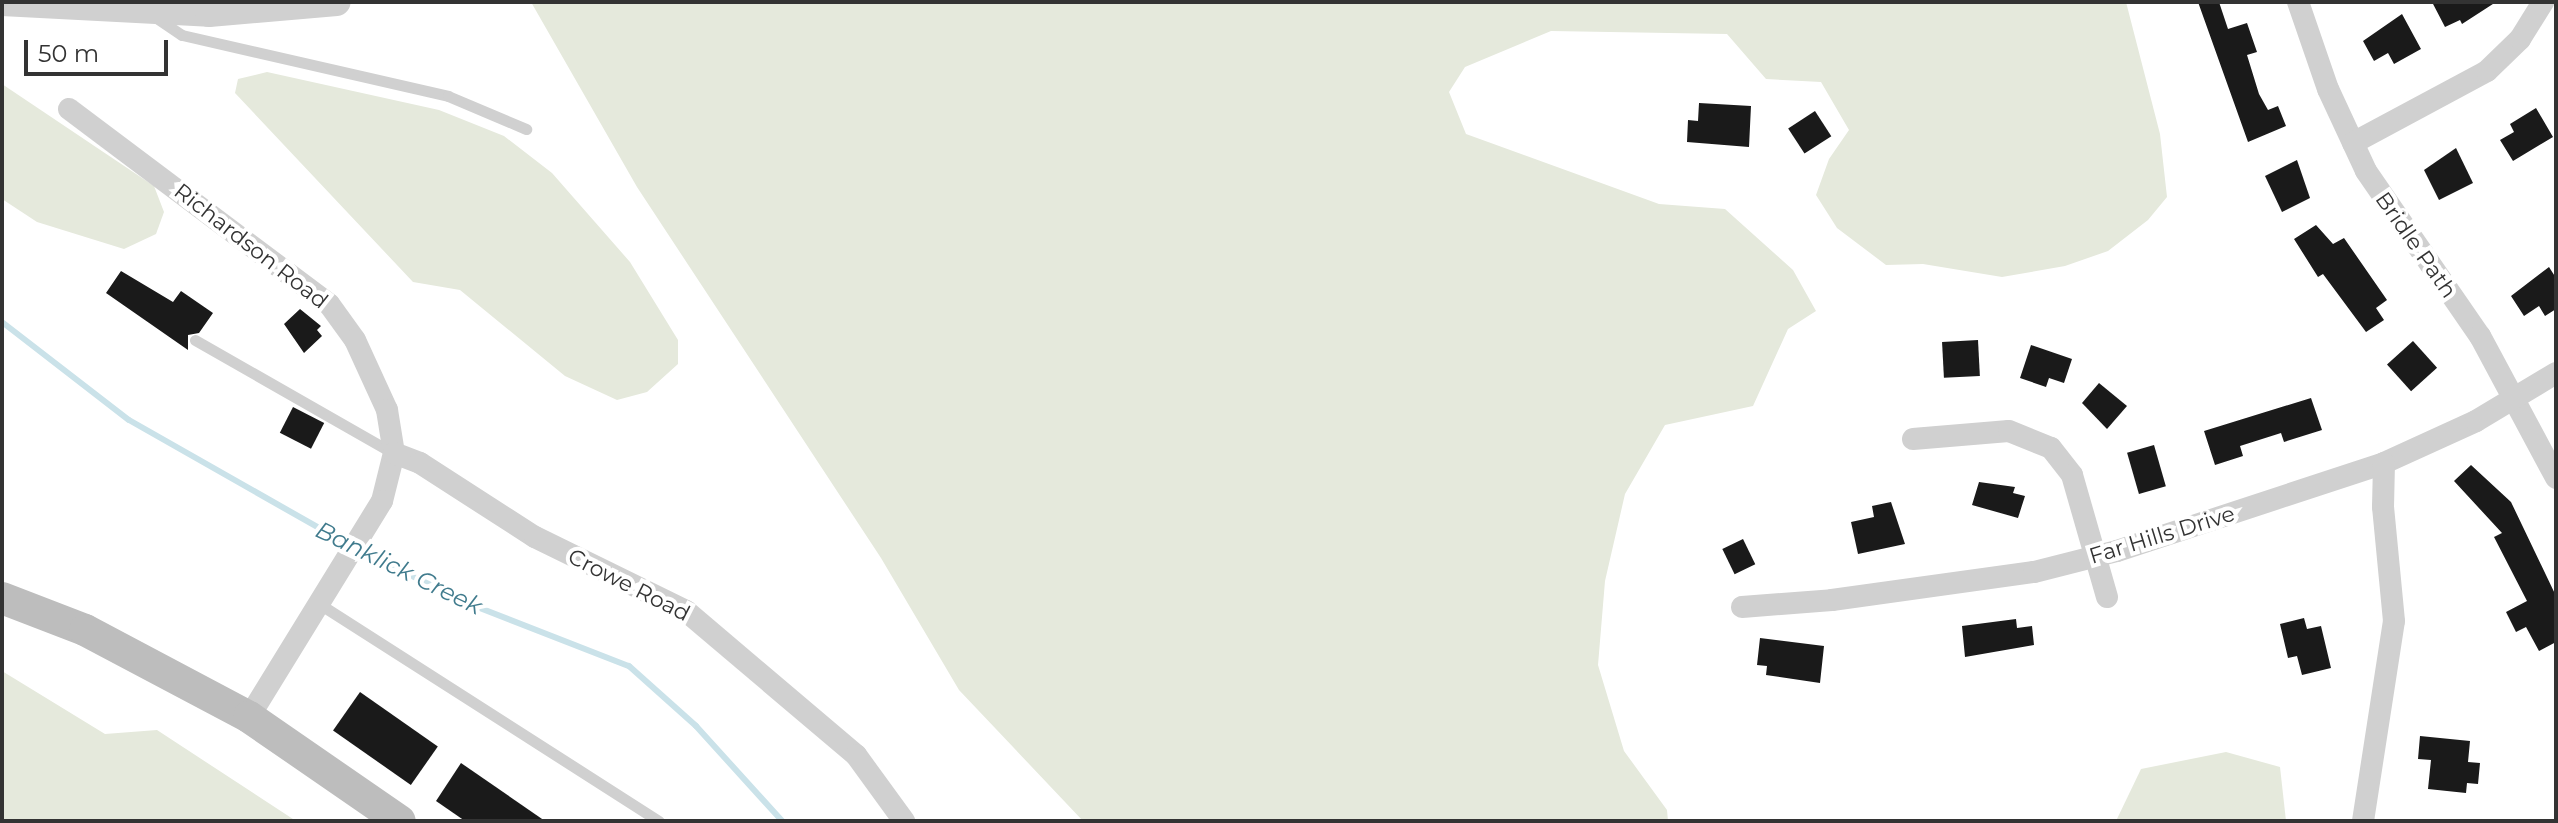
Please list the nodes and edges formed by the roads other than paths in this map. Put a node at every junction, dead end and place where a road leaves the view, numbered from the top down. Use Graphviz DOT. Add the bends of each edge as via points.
graph roads {
  1 [pos="2,2"];
  2 [pos="337,2"];
  3 [pos="2298,2"];
  4 [pos="2543,2"];
  5 [pos="148,11"];
  6 [pos="69,109"];
  7 [pos="526,129"];
  8 [pos="2353,143"];
  9 [pos="195,340"];
  10 [pos="2556,373"];
  11 [pos="2515,400"];
  12 [pos="1913,439"];
  13 [pos="394,453"];
  14 [pos="2384,463"];
  15 [pos="2556,478"];
  16 [pos="2098,555"];
  17 [pos="2107,597"];
  18 [pos="2,598"];
  19 [pos="321,605"];
  20 [pos="1742,607"];
  21 [pos="249,717"];
  22 [pos="400,821"];
  23 [pos="659,821"];
  24 [pos="904,821"];
  25 [pos="2363,821"];
  1 -- 5 [label="street"];
  2 -- 5 [label="street" via="266,11"];
  3 -- 8 [label="street, Bridle Path"];
  4 -- 8 [label="street" via="2520,39 2487,71"];
  5 -- 7 [label="lane" via="182,35 448,96"];
  6 -- 13 [label="street, Richardson Road" via="329,304 370,368 387,410"];
  8 -- 11 [label="street, Bridle Path" via="2394,217 2480,336"];
  9 -- 13 [label="lane"];
  10 -- 11 [label="street, Far Hills Drive"];
  11 -- 14 [label="street, Far Hills Drive"];
  11 -- 15 [label="street, Bridle Path"];
  12 -- 16 [label="street" via="1989,430 2041,441 2072,475"];
  13 -- 19 [label="street, Richardson Road" via="382,501"];
  13 -- 24 [label="street, Crowe Road" via="420,463 535,537 686,611 856,755"];
  14 -- 16 [label="street, Far Hills Drive"];
  14 -- 25 [label="street" via="2394,621"];
  16 -- 17 [label="street"];
  16 -- 20 [label="street, Far Hills Drive" via="2034,572"];
  18 -- 21 [label="main road" via="85,630"];
  19 -- 21 [label="street, Richardson Road"];
  19 -- 23 [label="lane"];
  21 -- 22 [label="main road"];
}
